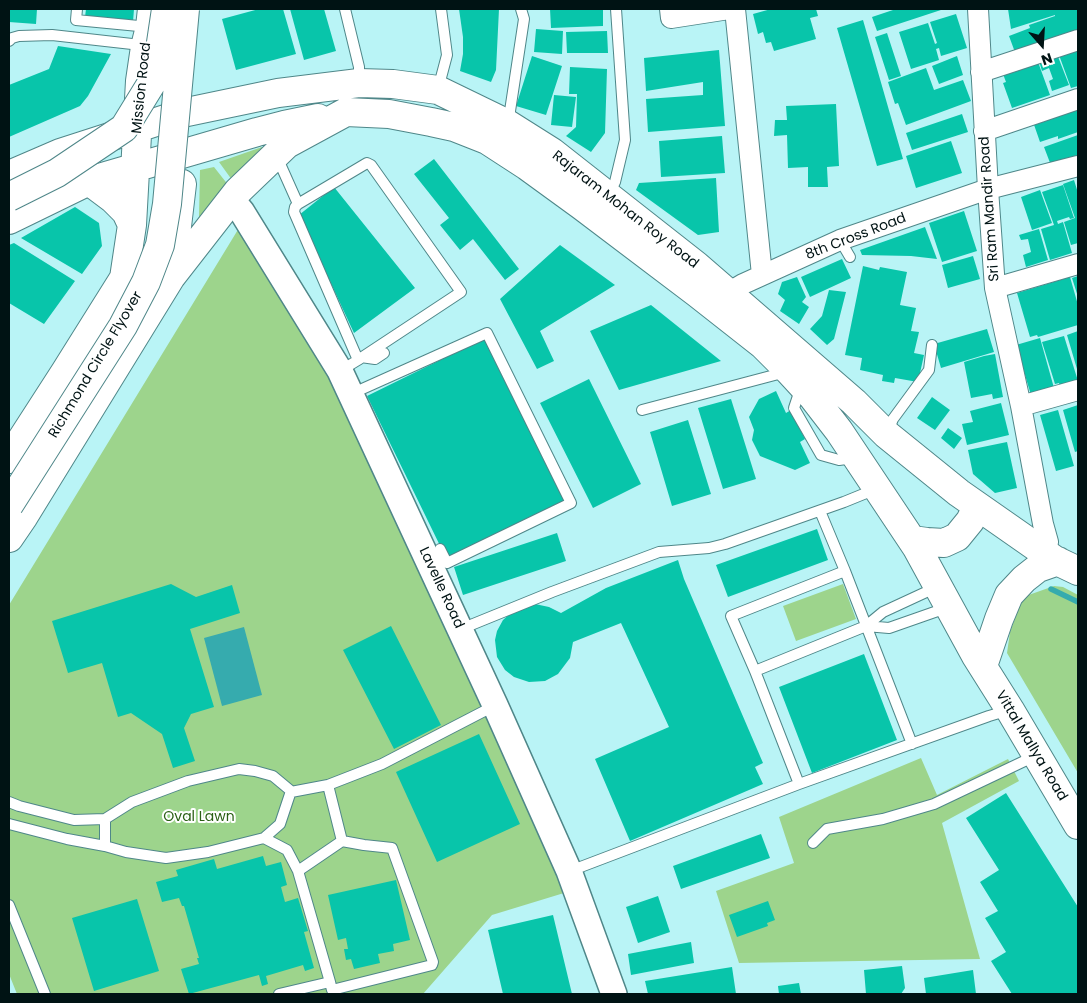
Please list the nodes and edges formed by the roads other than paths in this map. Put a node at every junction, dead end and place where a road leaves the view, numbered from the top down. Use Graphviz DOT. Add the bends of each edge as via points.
graph roads {
  1 [pos="78,9"];
  2 [pos="186,9"];
  3 [pos="196,9"];
  4 [pos="345,9"];
  5 [pos="441,9"];
  6 [pos="521,9"];
  7 [pos="616,9"];
  8 [pos="670,9"];
  9 [pos="729,9"];
  10 [pos="735,9"];
  11 [pos="978,9"];
  12 [pos="153,23"];
  13 [pos="1078,40"];
  14 [pos="9,41"];
  15 [pos="981,72"];
  16 [pos="359,83"];
  17 [pos="438,90"];
  18 [pos="1078,99"];
  19 [pos="188,112"];
  20 [pos="346,112"];
  21 [pos="506,123"];
  22 [pos="138,129"];
  23 [pos="984,131"];
  24 [pos="185,153"];
  25 [pos="276,155"];
  26 [pos="1078,166"];
  27 [pos="135,167"];
  28 [pos="9,175"];
  29 [pos="89,181"];
  30 [pos="988,189"];
  31 [pos="608,196"];
  32 [pos="9,197"];
  33 [pos="232,200"];
  34 [pos="298,204"];
  35 [pos="9,220"];
  36 [pos="132,225"];
  37 [pos="840,240"];
  38 [pos="850,257"];
  39 [pos="1078,264"];
  40 [pos="762,275"];
  41 [pos="171,277"];
  42 [pos="995,288"];
  43 [pos="728,293"];
  44 [pos="932,345"];
  45 [pos="384,353"];
  46 [pos="353,363"];
  47 [pos="795,378"];
  48 [pos="1078,390"];
  49 [pos="351,394"];
  50 [pos="1021,406"];
  51 [pos="642,410"];
  52 [pos="886,434"];
  53 [pos="9,460"];
  54 [pos="877,488"];
  55 [pos="974,504"];
  56 [pos="9,505"];
  57 [pos="820,511"];
  58 [pos="9,538"];
  59 [pos="912,540"];
  60 [pos="438,557"];
  61 [pos="1059,561"];
  62 [pos="845,571"];
  63 [pos="944,597"];
  64 [pos="866,626"];
  65 [pos="460,630"];
  66 [pos="980,661"];
  67 [pos="755,671"];
  68 [pos="495,705"];
  69 [pos="1010,710"];
  70 [pos="912,744"];
  71 [pos="1036,755"];
  72 [pos="800,784"];
  73 [pos="328,785"];
  74 [pos="291,792"];
  75 [pos="9,802"];
  76 [pos="105,819"];
  77 [pos="9,824"];
  78 [pos="1078,825"];
  79 [pos="264,838"];
  80 [pos="342,841"];
  81 [pos="813,844"];
  82 [pos="105,846"];
  83 [pos="298,872"];
  84 [pos="569,872"];
  85 [pos="9,906"];
  86 [pos="330,982"];
  87 [pos="46,994"];
  88 [pos="279,994"];
  89 [pos="614,994"];
  1 -- 12 [label="lane" via="76,20"];
  2 -- 56 [label="main road, Richmond Circle Flyover, bridge" via="160,245 146,282 123,326"];
  3 -- 19 [label="main road"];
  4 -- 16 [label="lane" via="360,67"];
  5 -- 17 [label="lane" via="447,55"];
  6 -- 21 [label="lane" via="524,19"];
  7 -- 31 [label="lane" via="625,140 615,182"];
  8 -- 9 [label="street" via="671,18"];
  10 -- 40 [label="street"];
  11 -- 15 [label="street, Sri Ram Mandir Road"];
  12 -- 14 [label="lane" via="132,44 52,36 19,36"];
  12 -- 22 [label="main road, Mission Road" via="140,80"];
  12 -- 32 [label="main road, bridge" via="156,76 124,128 57,173"];
  13 -- 15 [label="street"];
  15 -- 23 [label="street, Sri Ram Mandir Road"];
  16 -- 17 [label="main road, Rajaram Mohan Roy Road"];
  16 -- 19 [label="main road, Rajaram Mohan Roy Road" via="278,93"];
  17 -- 21 [label="main road, Rajaram Mohan Roy Road"];
  18 -- 23 [label="street"];
  19 -- 22 [label="main road, Rajaram Mohan Roy Road"];
  19 -- 24 [label="main road"];
  20 -- 24 [label="main road, Rajaram Mohan Roy Road" via="284,125"];
  20 -- 25 [label="main road" via="287,144"];
  20 -- 47 [label="main road, Rajaram Mohan Roy Road" via="389,114 454,126 487,140 566,194 698,293 763,345"];
  21 -- 31 [label="main road, Rajaram Mohan Roy Road" via="552,152"];
  22 -- 27 [label="main road, Mission Road"];
  22 -- 28 [label="main road, Rajaram Mohan Roy Road" via="60,153"];
  23 -- 30 [label="street, Sri Ram Mandir Road"];
  24 -- 27 [label="main road, Rajaram Mohan Roy Road"];
  24 -- 41 [label="main road"];
  25 -- 33 [label="main road"];
  25 -- 34 [label="lane"];
  26 -- 30 [label="street, 8th Cross Road"];
  27 -- 29 [label="main road, Rajaram Mohan Roy Road"];
  27 -- 36 [label="main road, Mission Road"];
  29 -- 35 [label="main road, Rajaram Mohan Roy Road"];
  29 -- 36 [label="main road" via="126,212"];
  30 -- 37 [label="street, 8th Cross Road"];
  30 -- 42 [label="street, Sri Ram Mandir Road"];
  31 -- 43 [label="main road, Rajaram Mohan Roy Road"];
  33 -- 41 [label="main road"];
  33 -- 46 [label="street, Lavelle Road"];
  34 -- 46 [label="lane" via="295,216"];
  34 -- 46 [label="lane" via="365,163 370,164 461,292"];
  36 -- 53 [label="main road, Mission Road" via="124,278"];
  37 -- 38 [label="lane"];
  37 -- 40 [label="street, 8th Cross Road"];
  39 -- 42 [label="street"];
  40 -- 43 [label="street, 8th Cross Road"];
  41 -- 58 [label="main road"];
  42 -- 50 [label="street, Sri Ram Mandir Road"];
  43 -- 52 [label="main road, Rajaram Mohan Roy Road" via="854,402"];
  44 -- 52 [label="lane" via="928,370"];
  45 -- 46 [label="lane" via="375,359"];
  46 -- 49 [label="street, Lavelle Road"];
  47 -- 51 [label="lane"];
  47 -- 54 [label="main road, Rajaram Mohan Roy Road" via="839,431"];
  48 -- 50 [label="street"];
  49 -- 60 [label="street, Lavelle Road"];
  49 -- 60 [label="lane" via="487,333 571,503 447,563"];
  50 -- 61 [label="street, Sri Ram Mandir Road" via="1043,524 1048,542"];
  52 -- 55 [label="main road, Rajaram Mohan Roy Road"];
  54 -- 57 [label="lane"];
  54 -- 59 [label="main road, Rajaram Mohan Roy Road"];
  55 -- 59 [label="main road" via="975,511 958,537 944,542"];
  55 -- 61 [label="main road, Rajaram Mohan Roy Road"];
  57 -- 62 [label="lane"];
  57 -- 65 [label="lane" via="725,544 660,552"];
  59 -- 63 [label="main road, Rajaram Mohan Roy Road"];
  60 -- 65 [label="street, Lavelle Road"];
  61 -- 66 [label="main road" via="1038,568 1009,595"];
  62 -- 64 [label="lane"];
  62 -- 67 [label="lane" via="731,616"];
  63 -- 64 [label="lane" via="883,612"];
  63 -- 64 [label="lane" via="889,628"];
  63 -- 66 [label="main road, Rajaram Mohan Roy Road"];
  64 -- 67 [label="lane"];
  64 -- 70 [label="lane"];
  65 -- 68 [label="street, Lavelle Road"];
  66 -- 69 [label="main road, Vittal Mallya Road"];
  67 -- 72 [label="lane"];
  68 -- 73 [label="lane" via="382,764"];
  68 -- 84 [label="street, Lavelle Road"];
  69 -- 70 [label="lane"];
  69 -- 71 [label="main road, Vittal Mallya Road"];
  70 -- 72 [label="lane"];
  71 -- 78 [label="main road, Vittal Mallya Road"];
  71 -- 81 [label="lane" via="934,804 827,829"];
  72 -- 84 [label="lane"];
  73 -- 74 [label="lane"];
  73 -- 80 [label="lane"];
  75 -- 76 [label="lane" via="74,820"];
  76 -- 79 [label="lane" via="132,802 188,781 239,770 255,771 273,776 291,791 280,824"];
  76 -- 82 [label="lane"];
  77 -- 82 [label="lane"];
  79 -- 82 [label="lane" via="208,852 166,858"];
  79 -- 83 [label="lane" via="287,850"];
  80 -- 83 [label="lane"];
  80 -- 86 [label="lane" via="392,848 433,962 432,965 332,990"];
  83 -- 86 [label="lane"];
  84 -- 89 [label="street, Lavelle Road"];
  85 -- 87 [label="lane"];
  86 -- 88 [label="lane"];
}
